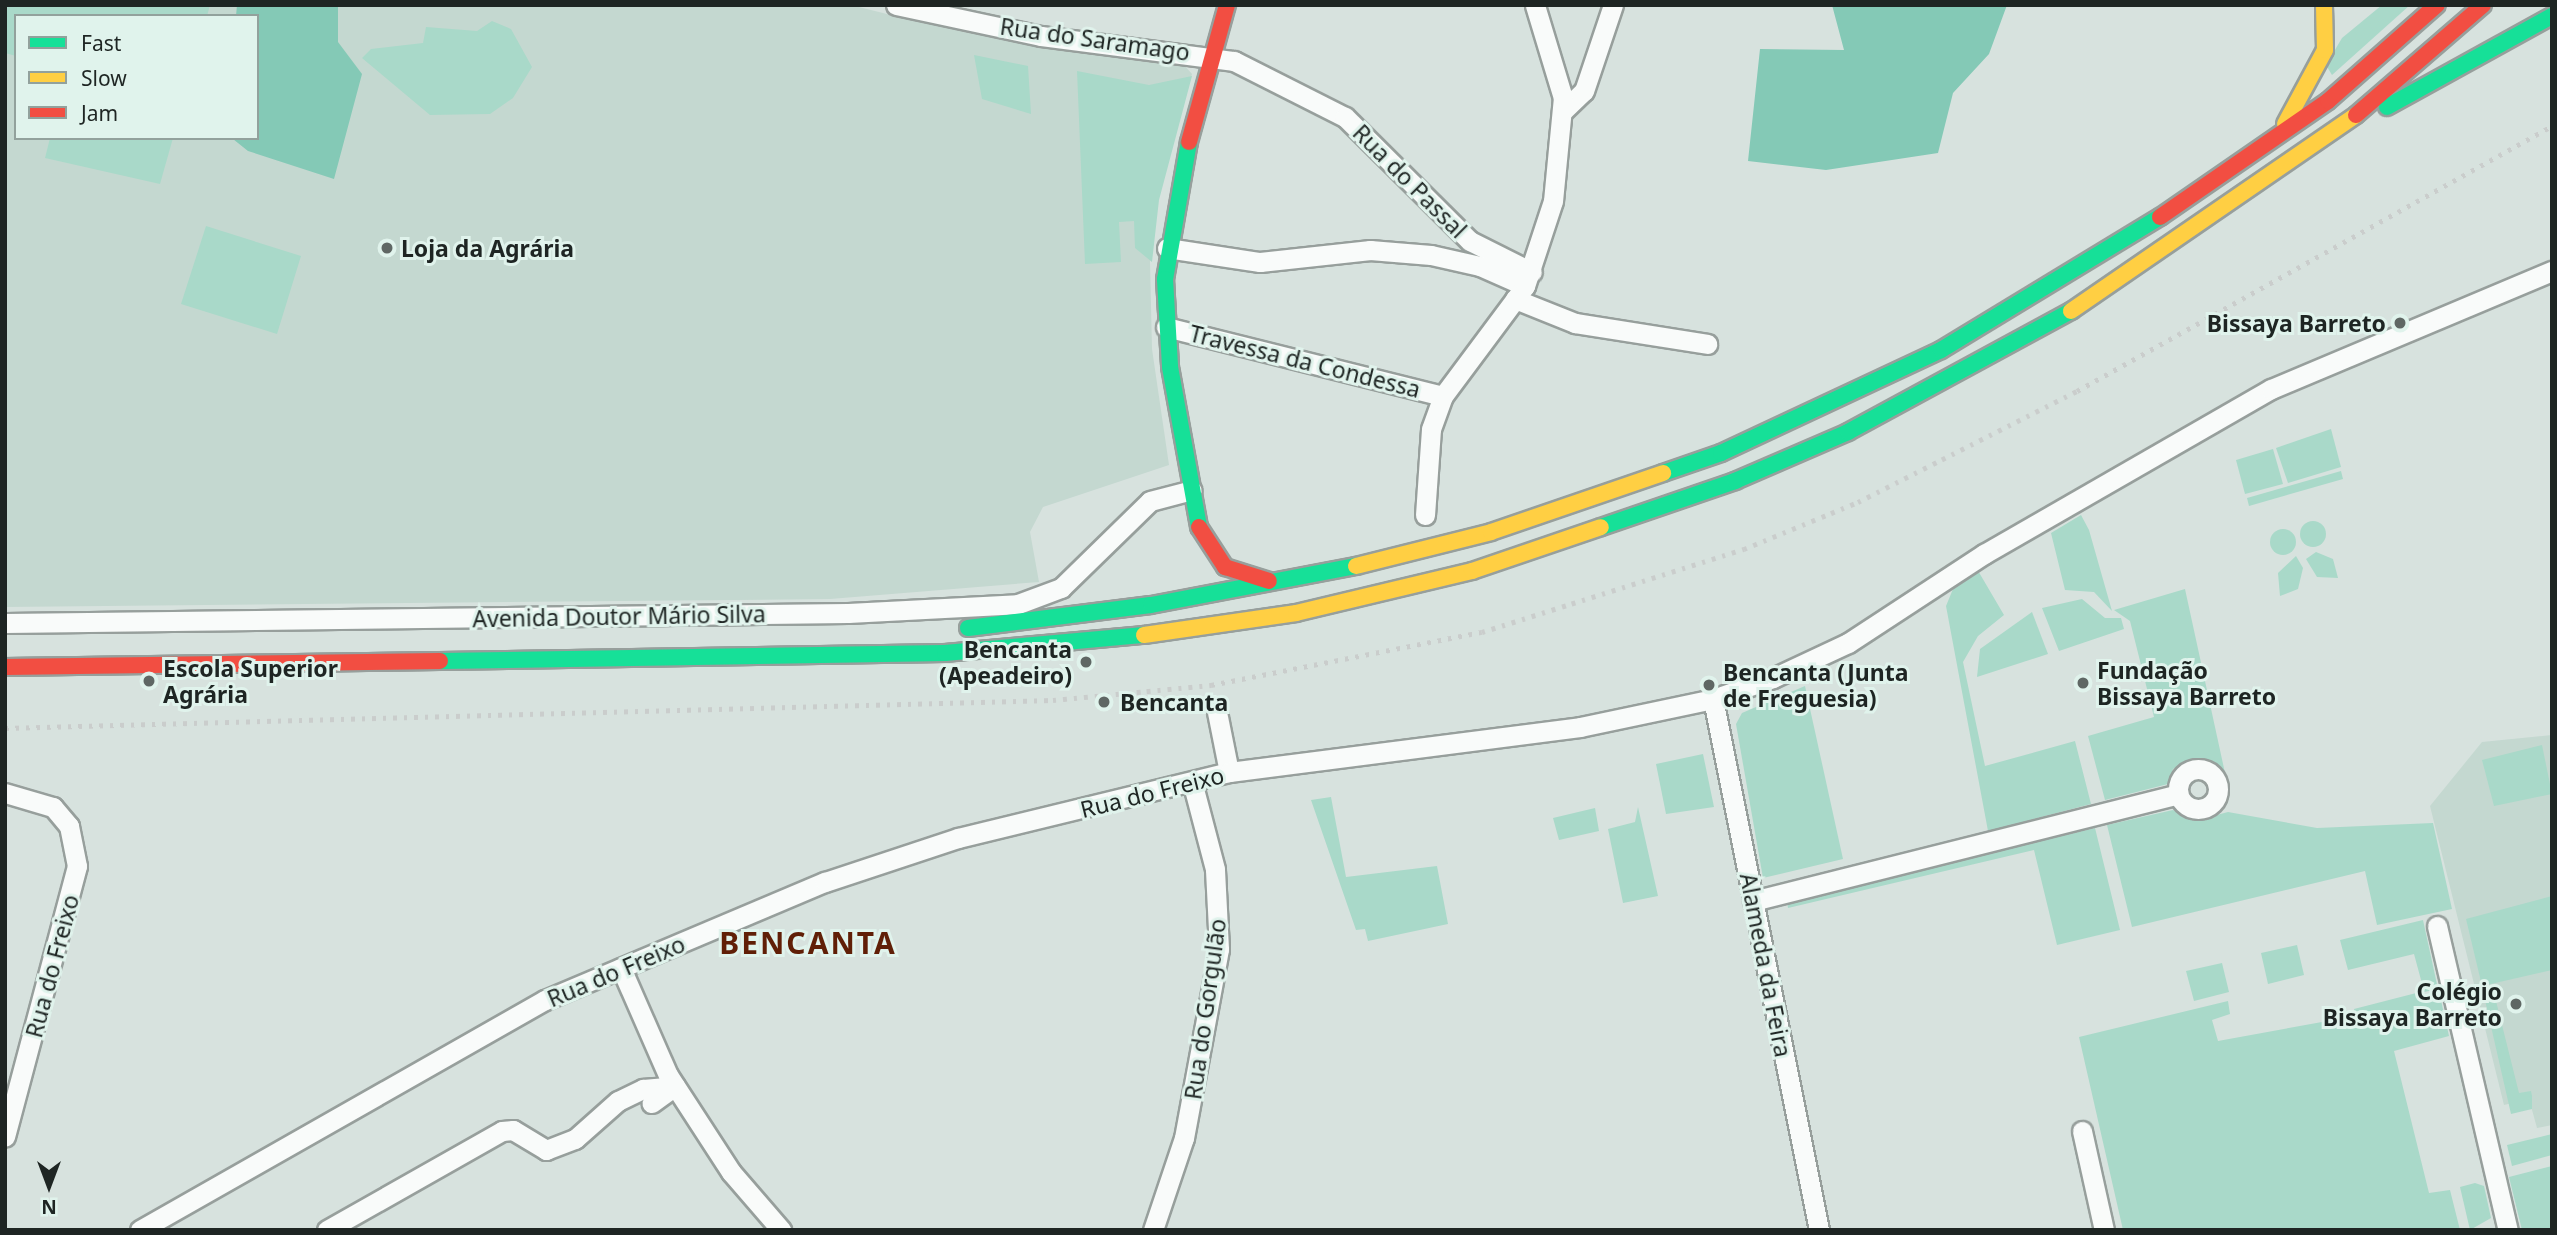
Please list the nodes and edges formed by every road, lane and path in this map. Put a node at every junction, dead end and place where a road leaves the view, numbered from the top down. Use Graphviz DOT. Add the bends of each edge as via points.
graph roads {
  1 [pos="896,5"];
  2 [pos="1227,5"];
  3 [pos="1535,5"];
  4 [pos="1613,5"];
  5 [pos="2323,5"];
  6 [pos="2437,5"];
  7 [pos="2483,5"];
  8 [pos="2552,16"];
  9 [pos="1213,55"];
  10 [pos="1562,112"];
  11 [pos="2346,125"];
  12 [pos="2269,144"];
  13 [pos="1167,248"];
  14 [pos="2552,271"];
  15 [pos="1524,286"];
  16 [pos="1166,327"];
  17 [pos="1707,344"];
  18 [pos="1443,396"];
  19 [pos="1192,490"];
  20 [pos="1425,515"];
  21 [pos="1199,527"];
  22 [pos="1280,583"];
  23 [pos="1152,605"];
  24 [pos="5,623"];
  25 [pos="944,631"];
  26 [pos="848,632"];
  27 [pos="654,635"];
  28 [pos="5,667"];
  29 [pos="1713,699"];
  30 [pos="1217,712"];
  31 [pos="1228,772"];
  32 [pos="1194,785"];
  33 [pos="5,793"];
  34 [pos="2178,794"];
  35 [pos="1753,901"];
  36 [pos="2437,926"];
  37 [pos="621,968"];
  38 [pos="675,1086"];
  39 [pos="652,1103"];
  40 [pos="2082,1131"];
  41 [pos="5,1138"];
  42 [pos="2506,1229"];
  43 [pos="140,1230"];
  44 [pos="327,1230"];
  45 [pos="781,1230"];
  46 [pos="1153,1230"];
  47 [pos="1819,1230"];
  48 [pos="2104,1230"];
  1 -- 9 [label="street, Rua do Saramago" via="1041,36"];
  2 -- 9 [label="main road"];
  3 -- 10 [label="street" via="1548,34"];
  4 -- 10 [label="street" via="1584,91"];
  5 -- 12 [label="main road" via="2325,50 2302,103"];
  6 -- 12 [label="main road"];
  7 -- 11 [label="main road"];
  8 -- 11 [label="main road" via="2418,93"];
  9 -- 13 [label="main road"];
  9 -- 15 [label="street, Rua do Passal" via="1345,117 1470,241"];
  10 -- 15 [label="street" via="1553,201"];
  11 -- 28 [label="main road" via="2210,222 2045,328 1848,432 1605,529 1384,594 1145,636 945,653"];
  12 -- 22 [label="main road" via="2026,303 1836,404 1709,457 1491,533"];
  13 -- 15 [label="street" via="1260,262 1370,250 1431,255 1480,266"];
  13 -- 16 [label="main road"];
  14 -- 29 [label="street, Rua do Freixo" via="2271,389 1984,554 1848,643"];
  15 -- 17 [label="street" via="1575,323"];
  15 -- 18 [label="street"];
  16 -- 18 [label="street, Travessa da Condessa"];
  16 -- 19 [label="main road"];
  18 -- 20 [label="street" via="1431,429"];
  19 -- 21 [label="main road"];
  19 -- 24 [label="street, Avenida Doutor Mário Silva" via="1150,501 1061,588 1018,604 848,613"];
  21 -- 22 [label="main road" via="1225,568"];
  21 -- 23 [label="main road" via="1198,572"];
  22 -- 23 [label="main road"];
  23 -- 25 [label="main road"];
  26 -- 27 [label="main road"];
  29 -- 31 [label="street, Rua do Freixo" via="1580,727"];
  29 -- 35 [label="street, Alameda da Feira"];
  30 -- 31 [label="street"];
  31 -- 32 [label="street, Rua do Freixo"];
  32 -- 37 [label="street, Rua do Freixo" via="958,838 825,882"];
  32 -- 46 [label="street, Rua do Gorgulão" via="1215,869 1220,937 1184,1138"];
  33 -- 41 [label="street, Rua do Freixo" via="53,807 69,826 77,866"];
  34 -- 35 [label="street"];
  35 -- 47 [label="street, Alameda da Feira"];
  36 -- 42 [label="street"];
  37 -- 38 [label="street"];
  37 -- 43 [label="street, Rua do Freixo" via="533,1007"];
  38 -- 39 [label="street"];
  38 -- 44 [label="street" via="643,1089 618,1101 575,1139 546,1150 513,1130 502,1131"];
  38 -- 45 [label="street" via="732,1172"];
  40 -- 48 [label="street"];
}
